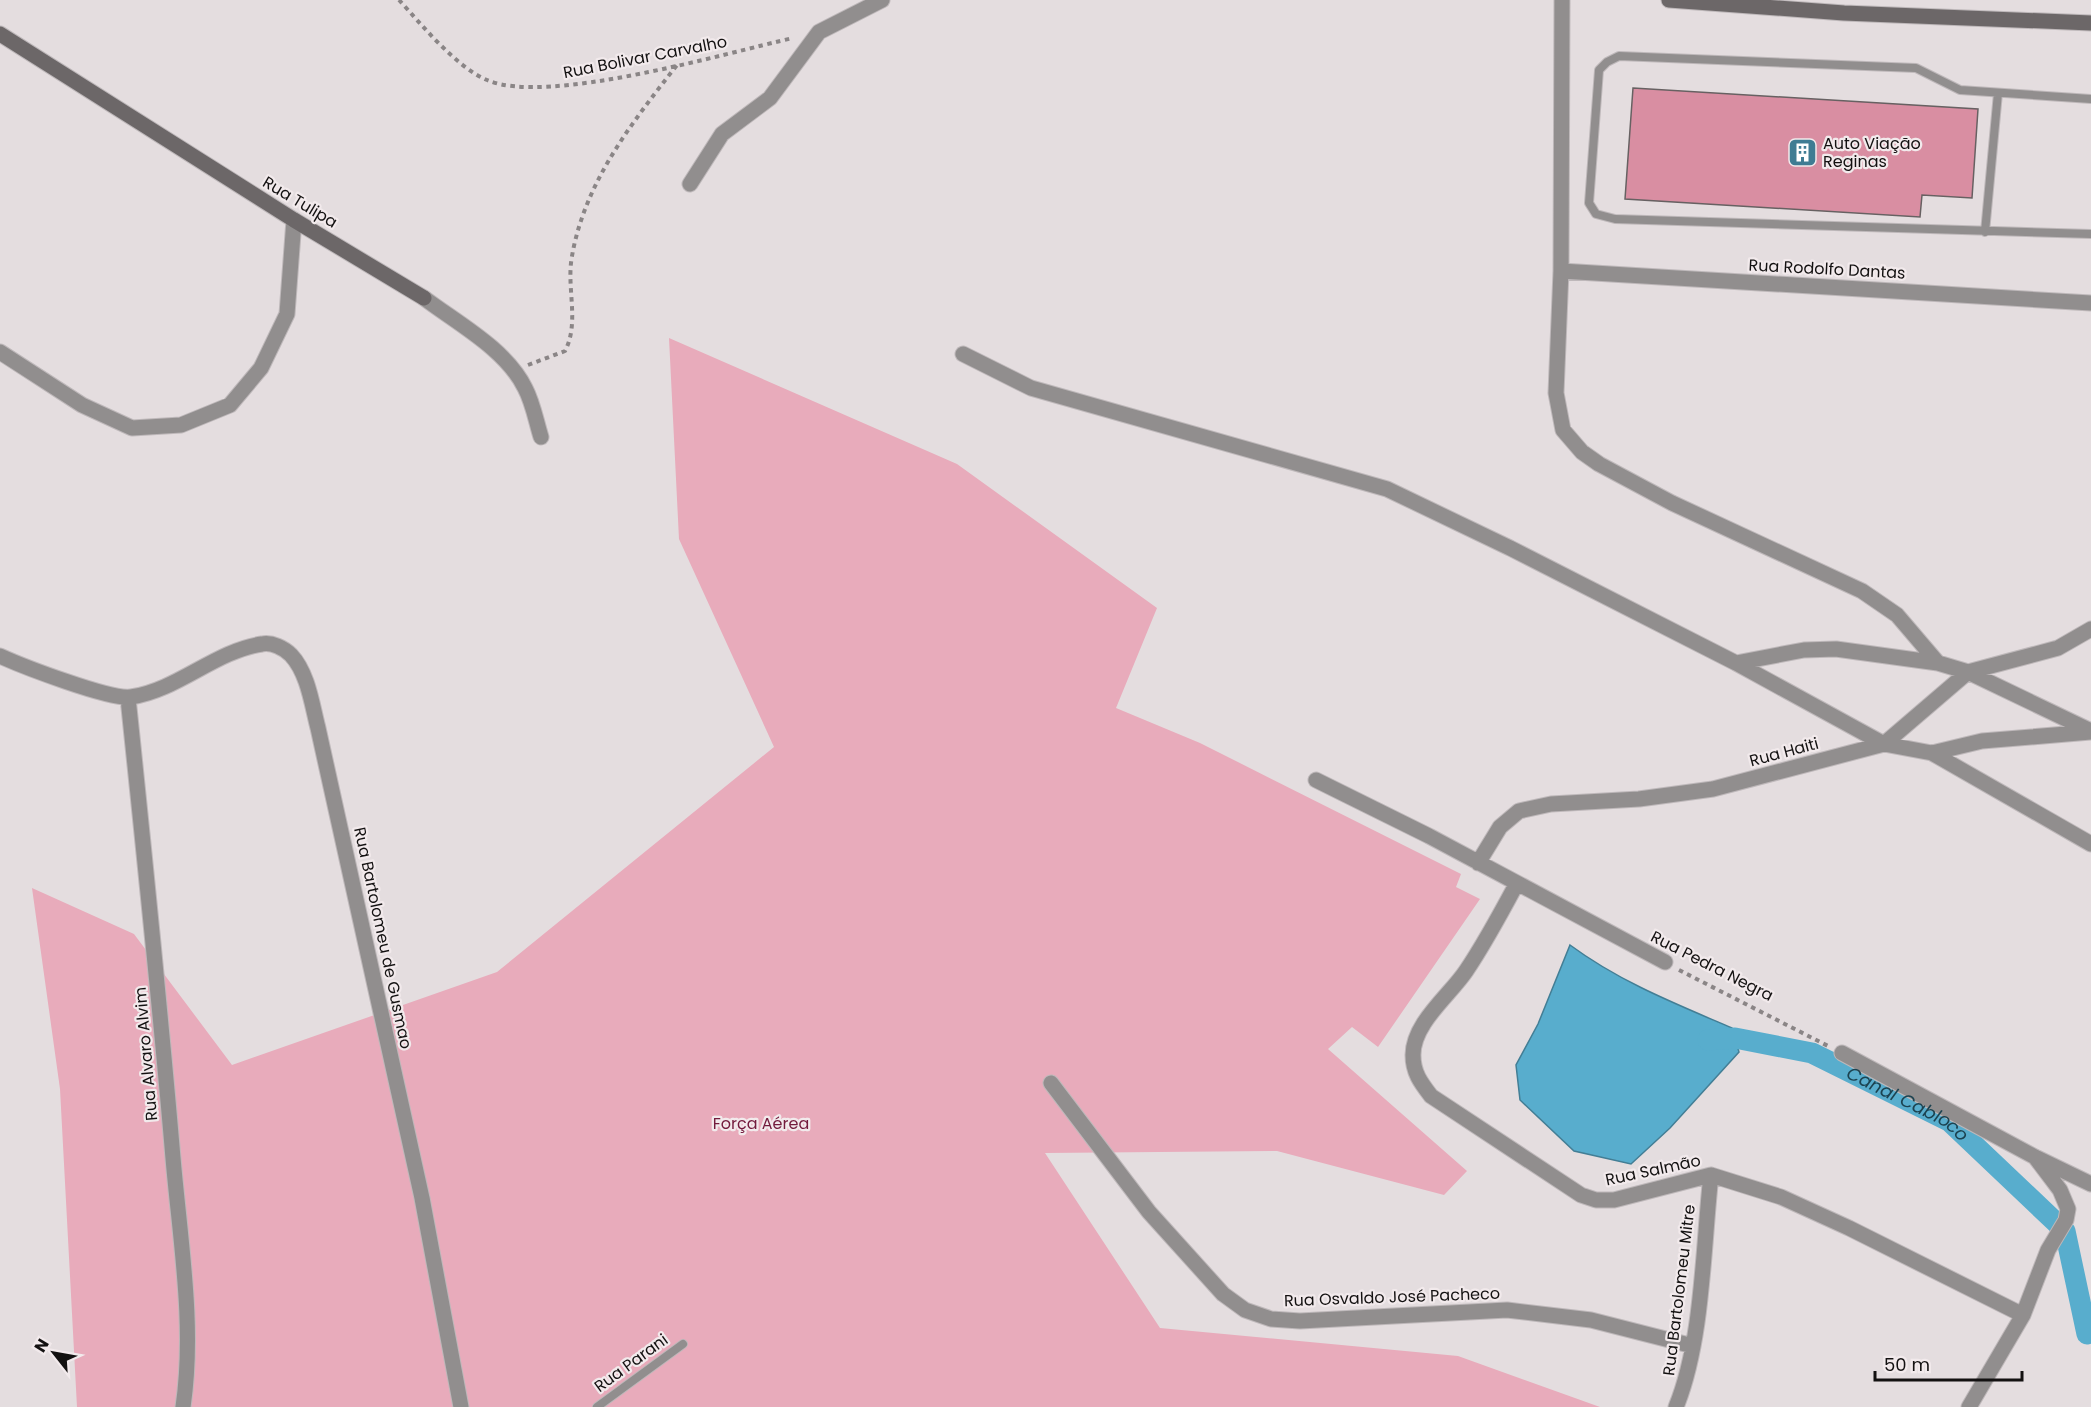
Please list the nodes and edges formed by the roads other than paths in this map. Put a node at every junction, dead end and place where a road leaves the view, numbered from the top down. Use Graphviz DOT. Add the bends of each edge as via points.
graph roads {
  1 [pos="882,0"];
  2 [pos="1562,0"];
  3 [pos="1669,0"];
  4 [pos="1843,6"];
  5 [pos="2091,23"];
  6 [pos="0,34"];
  7 [pos="1998,93"];
  8 [pos="2091,99"];
  9 [pos="690,184"];
  10 [pos="294,220"];
  11 [pos="1985,232"];
  12 [pos="2091,234"];
  13 [pos="1561,270"];
  14 [pos="424,298"];
  15 [pos="2091,303"];
  16 [pos="0,352"];
  17 [pos="963,354"];
  18 [pos="541,437"];
  19 [pos="2091,629"];
  20 [pos="0,656"];
  21 [pos="1736,663"];
  22 [pos="1938,663"];
  23 [pos="1968,672"];
  24 [pos="128,698"];
  25 [pos="2091,731"];
  26 [pos="1884,744"];
  27 [pos="1932,753"];
  28 [pos="1316,780"];
  29 [pos="2091,844"];
  30 [pos="1478,863"];
  31 [pos="1517,883"];
  32 [pos="1665,962"];
  33 [pos="1842,1053"];
  34 [pos="1051,1083"];
  35 [pos="2035,1157"];
  36 [pos="1711,1175"];
  37 [pos="2091,1184"];
  38 [pos="2023,1315"];
  39 [pos="682,1344"];
  40 [pos="1693,1346"];
  41 [pos="183,1407"];
  42 [pos="461,1407"];
  43 [pos="597,1407"];
  44 [pos="1676,1407"];
  45 [pos="1970,1407"];
  1 -- 9 [label="street" via="819,32 770,98 722,134"];
  2 -- 13 [label="street"];
  3 -- 4 [label="main road"];
  4 -- 5 [label="main road"];
  6 -- 10 [label="main road, Rua Tulipa"];
  7 -- 8 [label="lane"];
  7 -- 11 [label="lane"];
  7 -- 11 [label="lane" via="1960,90 1916,68 1619,56 1599,70 1596,95 1589,203 1596,214 1616,219"];
  10 -- 14 [label="main road, Rua Tulipa"];
  10 -- 16 [label="street" via="287,314 261,368 230,405 181,425 132,428 82,405"];
  11 -- 12 [label="lane"];
  13 -- 15 [label="street, Rua Rodolfo Dantas"];
  13 -- 22 [label="street" via="1557,403 1563,430 1582,452 1672,503 1862,591 1897,615"];
  14 -- 18 [label="street, Rua Tulipa" via="514,370 526,388"];
  17 -- 21 [label="street" via="1031,388 1387,489"];
  19 -- 23 [label="street, Rua Haiti" via="2058,648"];
  20 -- 24 [label="street" via="57,678"];
  21 -- 22 [label="street" via="1804,650 1836,649"];
  21 -- 26 [label="street"];
  22 -- 23 [label="street"];
  23 -- 25 [label="street"];
  23 -- 26 [label="street, Rua Haiti"];
  24 -- 41 [label="street, Rua Alvaro Alvim" via="183,1265 189,1369"];
  24 -- 42 [label="street, Rua Bartolomeu de Gusmao" via="158,690 202,666 263,644 280,647 297,664 318,728 412,1153"];
  25 -- 27 [label="street" via="1982,741"];
  26 -- 27 [label="street"];
  26 -- 30 [label="street, Rua Haiti" via="1713,789 1639,799 1551,804 1519,811 1500,827"];
  27 -- 29 [label="street"];
  28 -- 30 [label="street, Rua Pedra Negra"];
  30 -- 31 [label="street, Rua Pedra Negra"];
  31 -- 32 [label="street, Rua Pedra Negra"];
  31 -- 36 [label="street, Rua Salmão" via="1466,972 1421,1030 1413,1053 1418,1079 1446,1107 1589,1197 1614,1200"];
  33 -- 35 [label="street"];
  34 -- 40 [label="street, Rua Osvaldo José Pacheco" via="1149,1212 1223,1294 1245,1310 1271,1319 1300,1321 1507,1311 1547,1314 1591,1320"];
  35 -- 37 [label="street"];
  35 -- 38 [label="street" via="2060,1190 2068,1209"];
  36 -- 38 [label="street, Rua Salmão" via="1790,1202"];
  36 -- 40 [label="street, Rua Bartolomeu Mitre"];
  38 -- 45 [label="street"];
  39 -- 43 [label="lane, Rua Parani"];
  40 -- 44 [label="street, Rua Bartolomeu Mitre" via="1688,1379"];
}
